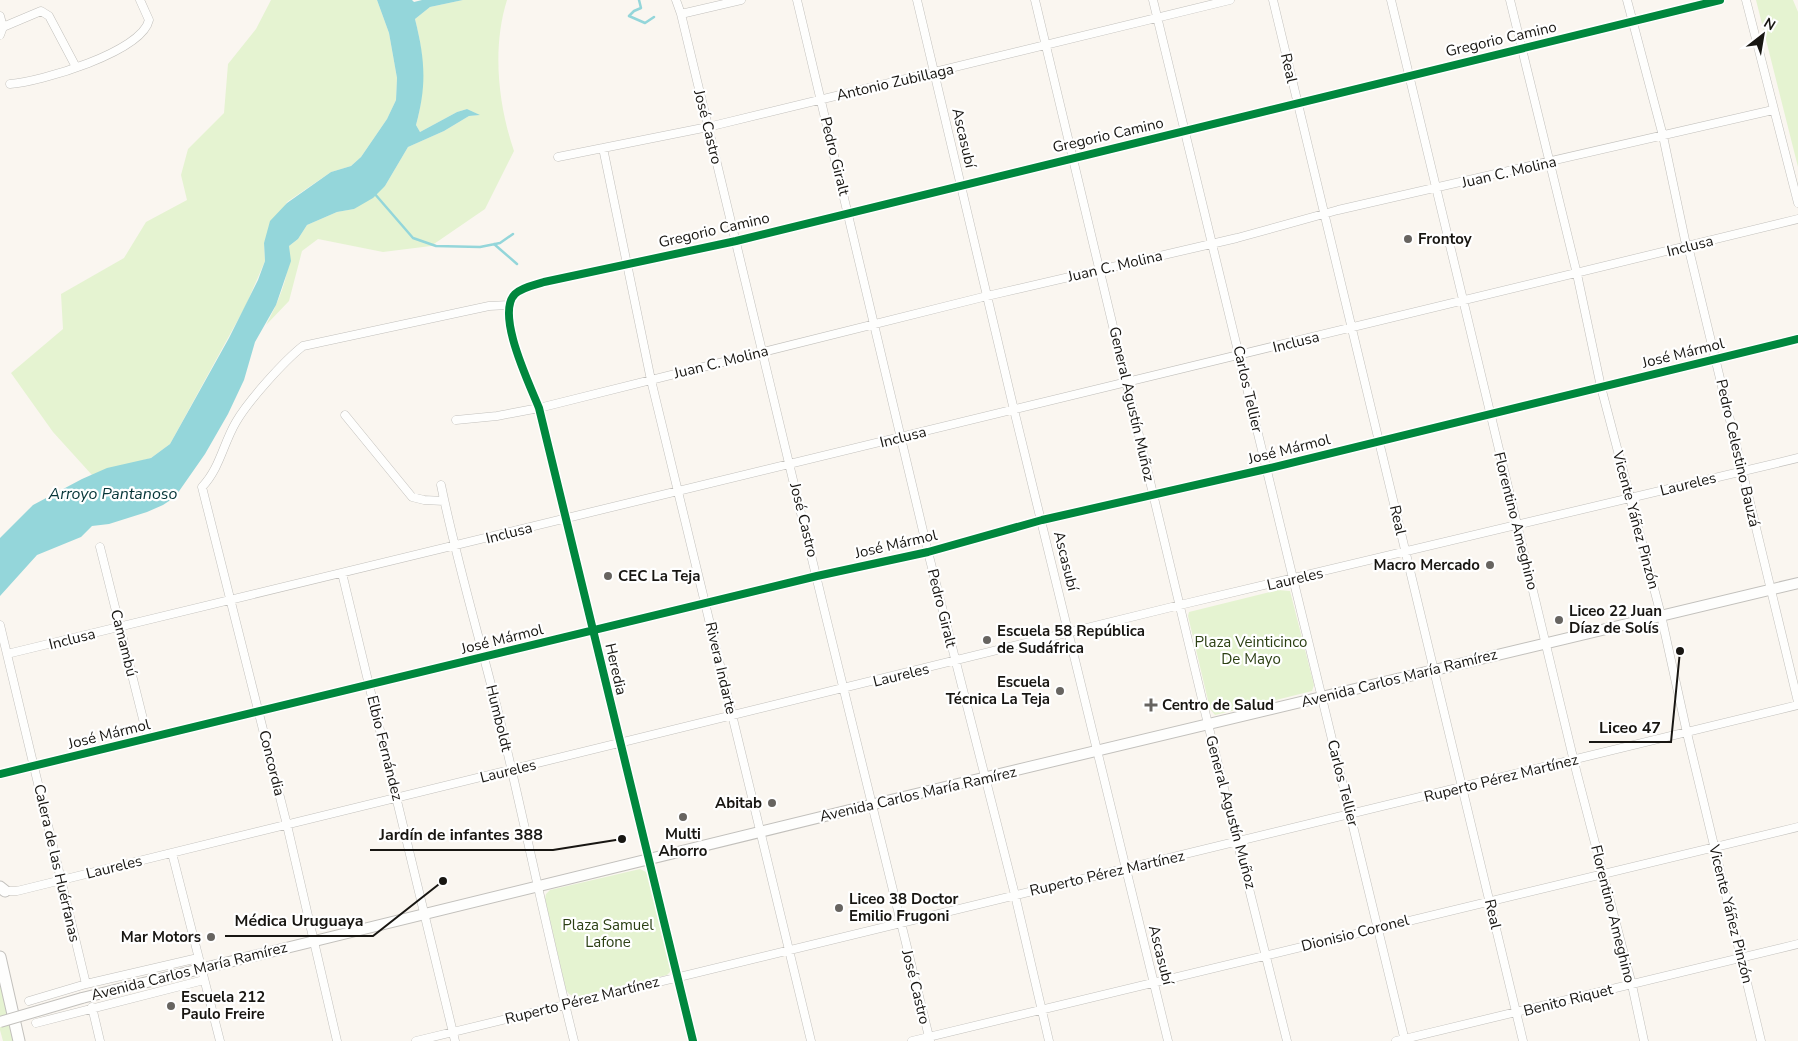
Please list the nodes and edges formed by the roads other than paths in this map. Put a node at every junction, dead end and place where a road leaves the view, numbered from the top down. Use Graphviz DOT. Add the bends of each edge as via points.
graph roads {
  1 [pos="140,0"];
  2 [pos="676,0"];
  3 [pos="741,0"];
  4 [pos="797,0"];
  5 [pos="917,0"];
  6 [pos="1035,0"];
  7 [pos="1153,0"];
  8 [pos="1230,0"];
  9 [pos="1272,0"];
  10 [pos="1391,0"];
  11 [pos="1510,0"];
  12 [pos="1627,0"];
  13 [pos="1720,0"];
  14 [pos="1746,0"];
  15 [pos="681,14"];
  16 [pos="0,16"];
  17 [pos="1158,18"];
  18 [pos="1632,23"];
  19 [pos="2,31"];
  20 [pos="1046,46"];
  21 [pos="1521,47"];
  22 [pos="76,67"];
  23 [pos="935,73"];
  24 [pos="1409,75"];
  25 [pos="10,84"];
  26 [pos="821,99"];
  27 [pos="1297,103"];
  28 [pos="1773,110"];
  29 [pos="708,127"];
  30 [pos="1185,131"];
  31 [pos="1663,136"];
  32 [pos="603,148"];
  33 [pos="1072,157"];
  34 [pos="558,158"];
  35 [pos="1549,163"];
  36 [pos="961,185"];
  37 [pos="1437,189"];
  38 [pos="1798,203"];
  39 [pos="848,212"];
  40 [pos="1324,215"];
  41 [pos="1798,219"];
  42 [pos="736,240"];
  43 [pos="1212,243"];
  44 [pos="1687,246"];
  45 [pos="627,264"];
  46 [pos="1100,270"];
  47 [pos="1577,274"];
  48 [pos="987,296"];
  49 [pos="1463,301"];
  50 [pos="509,306"];
  51 [pos="873,325"];
  52 [pos="1351,328"];
  53 [pos="1798,339"];
  54 [pos="762,352"];
  55 [pos="1240,356"];
  56 [pos="1716,359"];
  57 [pos="651,380"];
  58 [pos="1127,383"];
  59 [pos="1602,387"];
  60 [pos="539,408"];
  61 [pos="1014,410"];
  62 [pos="1490,413"];
  63 [pos="345,415"];
  64 [pos="456,420"];
  65 [pos="900,438"];
  66 [pos="1379,440"];
  67 [pos="1798,458"];
  68 [pos="790,464"];
  69 [pos="1266,469"];
  70 [pos="1744,471"];
  71 [pos="441,485"];
  72 [pos="677,492"];
  73 [pos="1153,494"];
  74 [pos="1630,499"];
  75 [pos="444,501"];
  76 [pos="566,519"];
  77 [pos="1042,520"];
  78 [pos="1518,524"];
  79 [pos="453,546"];
  80 [pos="100,547"];
  81 [pos="928,552"];
  82 [pos="1405,552"];
  83 [pos="342,573"];
  84 [pos="817,576"];
  85 [pos="1294,579"];
  86 [pos="1798,583"];
  87 [pos="1770,590"];
  88 [pos="232,600"];
  89 [pos="706,604"];
  90 [pos="1180,606"];
  91 [pos="1661,615"];
  92 [pos="0,626"];
  93 [pos="121,627"];
  94 [pos="593,631"];
  95 [pos="1070,634"];
  96 [pos="1546,642"];
  97 [pos="2,644"];
  98 [pos="7,654"];
  99 [pos="485,657"];
  100 [pos="956,661"];
  101 [pos="1433,669"];
  102 [pos="370,686"];
  103 [pos="844,689"];
  104 [pos="1322,696"];
  105 [pos="1798,704"];
  106 [pos="259,711"];
  107 [pos="732,716"];
  108 [pos="1208,724"];
  109 [pos="1687,733"];
  110 [pos="148,739"];
  111 [pos="620,743"];
  112 [pos="1097,752"];
  113 [pos="1574,760"];
  114 [pos="34,767"];
  115 [pos="512,771"];
  116 [pos="0,774"];
  117 [pos="986,778"];
  118 [pos="1462,788"];
  119 [pos="398,798"];
  120 [pos="870,805"];
  121 [pos="1352,815"];
  122 [pos="287,825"];
  123 [pos="1798,827"];
  124 [pos="760,833"];
  125 [pos="1239,842"];
  126 [pos="1714,848"];
  127 [pos="172,852"];
  128 [pos="650,860"];
  129 [pos="1125,869"];
  130 [pos="1603,873"];
  131 [pos="62,880"];
  132 [pos="538,886"];
  133 [pos="2,889"];
  134 [pos="1015,895"];
  135 [pos="1489,900"];
  136 [pos="425,913"];
  137 [pos="901,923"];
  138 [pos="1378,927"];
  139 [pos="312,941"];
  140 [pos="1798,944"];
  141 [pos="789,950"];
  142 [pos="1267,954"];
  143 [pos="0,957"];
  144 [pos="198,958"];
  145 [pos="1741,959"];
  146 [pos="201,969"];
  147 [pos="677,977"];
  148 [pos="204,980"];
  149 [pos="1154,982"];
  150 [pos="86,984"];
  151 [pos="1632,985"];
  152 [pos="565,1005"];
  153 [pos="92,1007"];
  154 [pos="1040,1009"];
  155 [pos="1516,1013"];
  156 [pos="0,1022"];
  157 [pos="452,1032"];
  158 [pos="929,1039"];
  159 [pos="1405,1040"];
  160 [pos="20,1041"];
  161 [pos="100,1041"];
  162 [pos="220,1041"];
  163 [pos="337,1041"];
  164 [pos="416,1041"];
  165 [pos="455,1041"];
  166 [pos="574,1041"];
  167 [pos="693,1041"];
  168 [pos="811,1041"];
  169 [pos="912,1041"];
  170 [pos="1048,1041"];
  171 [pos="1168,1041"];
  172 [pos="1287,1041"];
  173 [pos="1396,1041"];
  174 [pos="1523,1041"];
  175 [pos="1644,1041"];
  176 [pos="1761,1041"];
  1 -- 22 [label="street" via="149,20 146,31 113,52"];
  2 -- 15 [label="street, José Castro"];
  3 -- 15 [label="street"];
  4 -- 26 [label="street, Pedro Giralt"];
  5 -- 23 [label="street, Ascasubí"];
  6 -- 20 [label="street, General Agustín Muñoz"];
  7 -- 17 [label="street, Carlos Tellier"];
  8 -- 17 [label="street, Antonio Zubillaga"];
  9 -- 27 [label="street, Real"];
  10 -- 24 [label="street, Florentino Ameghino"];
  11 -- 21 [label="street, Vicente Yáñez Pinzón"];
  12 -- 18 [label="street, Pedro Celestino Bauzá"];
  13 -- 18 [label="street, Gregorio Camino"];
  14 -- 28 [label="street"];
  15 -- 29 [label="street, José Castro"];
  16 -- 19 [label="street"];
  17 -- 20 [label="street, Antonio Zubillaga"];
  17 -- 30 [label="street, Carlos Tellier"];
  18 -- 21 [label="street, Gregorio Camino"];
  18 -- 31 [label="street, Pedro Celestino Bauzá"];
  19 -- 22 [label="street" via="41,11 49,16"];
  20 -- 23 [label="street, Antonio Zubillaga"];
  20 -- 33 [label="street, General Agustín Muñoz"];
  21 -- 24 [label="street, Gregorio Camino"];
  21 -- 35 [label="street, Vicente Yáñez Pinzón"];
  22 -- 25 [label="street" via="53,76"];
  23 -- 26 [label="street, Antonio Zubillaga"];
  23 -- 36 [label="street, Ascasubí"];
  24 -- 27 [label="street, Gregorio Camino"];
  24 -- 37 [label="street, Florentino Ameghino"];
  26 -- 29 [label="street, Antonio Zubillaga"];
  26 -- 39 [label="street, Pedro Giralt"];
  27 -- 30 [label="street, Gregorio Camino"];
  27 -- 40 [label="street, Real"];
  28 -- 31 [label="street, Juan C. Molina"];
  28 -- 38 [label="street"];
  29 -- 32 [label="street, Antonio Zubillaga"];
  29 -- 42 [label="street, José Castro"];
  30 -- 33 [label="street, Gregorio Camino"];
  30 -- 43 [label="street, Carlos Tellier"];
  31 -- 35 [label="street, Juan C. Molina"];
  31 -- 44 [label="street, Pedro Celestino Bauzá"];
  32 -- 34 [label="street, Antonio Zubillaga"];
  32 -- 45 [label="street, Rivera Indarte"];
  33 -- 36 [label="street, Gregorio Camino"];
  33 -- 46 [label="street, General Agustín Muñoz"];
  35 -- 37 [label="street, Juan C. Molina"];
  35 -- 47 [label="street, Vicente Yáñez Pinzón"];
  36 -- 39 [label="street, Gregorio Camino"];
  36 -- 48 [label="street, Ascasubí"];
  37 -- 40 [label="street, Juan C. Molina"];
  37 -- 49 [label="street, Florentino Ameghino"];
  39 -- 42 [label="street, Gregorio Camino"];
  39 -- 51 [label="street, Pedro Giralt"];
  40 -- 43 [label="street, Juan C. Molina"];
  40 -- 52 [label="street, Real"];
  41 -- 44 [label="street, Inclusa"];
  42 -- 45 [label="street, Gregorio Camino"];
  42 -- 54 [label="street, José Castro"];
  43 -- 46 [label="street, Juan C. Molina"];
  43 -- 55 [label="street, Carlos Tellier"];
  44 -- 47 [label="street, Inclusa"];
  44 -- 56 [label="street, Pedro Celestino Bauzá"];
  45 -- 50 [label="street, Gregorio Camino" via="544,282 519,291"];
  45 -- 57 [label="street, Rivera Indarte"];
  46 -- 48 [label="street, Juan C. Molina"];
  46 -- 58 [label="street, General Agustín Muñoz"];
  47 -- 49 [label="street, Inclusa"];
  47 -- 59 [label="street, Vicente Yáñez Pinzón"];
  48 -- 51 [label="street, Juan C. Molina"];
  48 -- 61 [label="street, Ascasubí"];
  49 -- 52 [label="street, Inclusa"];
  49 -- 62 [label="street, Florentino Ameghino"];
  50 -- 60 [label="street, Heredia" via="519,358"];
  50 -- 88 [label="street, Concordia" via="489,306 303,346 291,356 246,406 213,475 202,487"];
  51 -- 54 [label="street, Juan C. Molina"];
  51 -- 65 [label="street, Pedro Giralt"];
  52 -- 55 [label="street, Inclusa"];
  52 -- 66 [label="street, Real"];
  53 -- 56 [label="street, José Mármol"];
  54 -- 57 [label="street, Juan C. Molina"];
  54 -- 68 [label="street, José Castro"];
  55 -- 58 [label="street, Inclusa"];
  55 -- 69 [label="street, Carlos Tellier"];
  56 -- 59 [label="street, José Mármol"];
  56 -- 70 [label="street, Pedro Celestino Bauzá"];
  57 -- 60 [label="street, Juan C. Molina"];
  57 -- 72 [label="street, Rivera Indarte"];
  58 -- 61 [label="street, Inclusa"];
  58 -- 73 [label="street, General Agustín Muñoz"];
  59 -- 62 [label="street, José Mármol"];
  59 -- 74 [label="street, Vicente Yáñez Pinzón"];
  60 -- 64 [label="street, Juan C. Molina"];
  60 -- 76 [label="street, Heredia"];
  61 -- 65 [label="street, Inclusa"];
  61 -- 77 [label="street, Ascasubí"];
  62 -- 66 [label="street, José Mármol"];
  62 -- 78 [label="street, Florentino Ameghino"];
  63 -- 75 [label="street" via="412,497"];
  65 -- 68 [label="street, Inclusa"];
  65 -- 81 [label="street, Pedro Giralt"];
  66 -- 69 [label="street, José Mármol"];
  66 -- 82 [label="street, Real"];
  67 -- 70 [label="street, Laureles"];
  68 -- 72 [label="street, Inclusa"];
  68 -- 84 [label="street, José Castro"];
  69 -- 73 [label="street, José Mármol"];
  69 -- 85 [label="street, Carlos Tellier"];
  70 -- 74 [label="street, Laureles"];
  70 -- 87 [label="street, Pedro Celestino Bauzá"];
  71 -- 75 [label="street, Humboldt"];
  72 -- 76 [label="street, Inclusa"];
  72 -- 89 [label="street, Rivera Indarte"];
  73 -- 77 [label="street, José Mármol"];
  73 -- 90 [label="street, General Agustín Muñoz"];
  74 -- 78 [label="street, Laureles"];
  74 -- 91 [label="street, Vicente Yáñez Pinzón"];
  75 -- 79 [label="street, Humboldt"];
  76 -- 79 [label="street, Inclusa"];
  76 -- 94 [label="street, Heredia"];
  77 -- 81 [label="street, José Mármol"];
  77 -- 95 [label="street, Ascasubí"];
  78 -- 82 [label="street, Laureles"];
  78 -- 96 [label="street, Florentino Ameghino"];
  79 -- 83 [label="street, Inclusa"];
  79 -- 99 [label="street, Humboldt"];
  80 -- 93 [label="street, Camambú"];
  81 -- 84 [label="street, José Mármol"];
  81 -- 100 [label="street, Pedro Giralt"];
  82 -- 85 [label="street, Laureles"];
  82 -- 101 [label="street, Real"];
  83 -- 88 [label="street, Inclusa"];
  83 -- 102 [label="street, Elbio Fernández"];
  84 -- 89 [label="street, José Mármol"];
  84 -- 103 [label="street, José Castro"];
  85 -- 90 [label="street, Laureles"];
  85 -- 104 [label="street, Carlos Tellier"];
  86 -- 87 [label="main road, Avenida Carlos María Ramírez"];
  87 -- 91 [label="main road, Avenida Carlos María Ramírez"];
  87 -- 105 [label="street, Pedro Celestino Bauzá"];
  88 -- 93 [label="street, Inclusa"];
  88 -- 106 [label="street, Concordia"];
  89 -- 94 [label="street, José Mármol"];
  89 -- 107 [label="street, Rivera Indarte"];
  90 -- 95 [label="street, Laureles"];
  90 -- 108 [label="street, General Agustín Muñoz"];
  91 -- 96 [label="main road, Avenida Carlos María Ramírez"];
  91 -- 109 [label="street, Vicente Yáñez Pinzón"];
  92 -- 97 [label="street, Calera de las Huérfanas"];
  93 -- 98 [label="street, Inclusa"];
  93 -- 110 [label="street, Camambú"];
  94 -- 99 [label="street, José Mármol"];
  94 -- 111 [label="street, Heredia"];
  95 -- 100 [label="street, Laureles"];
  95 -- 112 [label="street, Ascasubí"];
  96 -- 101 [label="main road, Avenida Carlos María Ramírez"];
  96 -- 113 [label="street, Florentino Ameghino"];
  97 -- 98 [label="street, Calera de las Huérfanas"];
  98 -- 114 [label="street, Calera de las Huérfanas"];
  99 -- 102 [label="street, José Mármol"];
  99 -- 115 [label="street, Humboldt"];
  100 -- 103 [label="street, Laureles"];
  100 -- 117 [label="street, Pedro Giralt"];
  101 -- 104 [label="main road, Avenida Carlos María Ramírez"];
  101 -- 118 [label="street, Real"];
  102 -- 106 [label="street, José Mármol"];
  102 -- 119 [label="street, Elbio Fernández"];
  103 -- 107 [label="street, Laureles"];
  103 -- 120 [label="street, José Castro"];
  104 -- 108 [label="main road, Avenida Carlos María Ramírez"];
  104 -- 121 [label="street, Carlos Tellier"];
  105 -- 109 [label="street, Ruperto Pérez Martínez"];
  106 -- 110 [label="street, José Mármol"];
  106 -- 122 [label="street, Concordia"];
  107 -- 111 [label="street, Laureles"];
  107 -- 124 [label="street, Rivera Indarte"];
  108 -- 112 [label="main road, Avenida Carlos María Ramírez"];
  108 -- 125 [label="street, General Agustín Muñoz"];
  109 -- 113 [label="street, Ruperto Pérez Martínez"];
  109 -- 126 [label="street, Vicente Yáñez Pinzón"];
  110 -- 114 [label="street, José Mármol"];
  111 -- 115 [label="street, Laureles"];
  111 -- 128 [label="street, Heredia"];
  112 -- 117 [label="main road, Avenida Carlos María Ramírez"];
  112 -- 129 [label="street, Ascasubí"];
  113 -- 118 [label="street, Ruperto Pérez Martínez"];
  113 -- 130 [label="street, Florentino Ameghino"];
  114 -- 116 [label="street, José Mármol"];
  114 -- 131 [label="street, Calera de las Huérfanas"];
  115 -- 119 [label="street, Laureles"];
  115 -- 132 [label="street, Humboldt"];
  117 -- 120 [label="main road, Avenida Carlos María Ramírez"];
  117 -- 134 [label="street, Pedro Giralt"];
  118 -- 121 [label="street, Ruperto Pérez Martínez"];
  118 -- 135 [label="street, Real"];
  119 -- 122 [label="street, Laureles"];
  119 -- 136 [label="street, Elbio Fernández"];
  120 -- 124 [label="main road, Avenida Carlos María Ramírez"];
  120 -- 137 [label="street, José Castro"];
  121 -- 125 [label="street, Ruperto Pérez Martínez"];
  121 -- 138 [label="street, Carlos Tellier"];
  122 -- 127 [label="street, Laureles"];
  122 -- 139 [label="street, Concordia"];
  123 -- 126 [label="street, Dionisio Coronel"];
  124 -- 128 [label="main road, Avenida Carlos María Ramírez"];
  124 -- 141 [label="street, Rivera Indarte"];
  125 -- 129 [label="street, Ruperto Pérez Martínez"];
  125 -- 142 [label="street, General Agustín Muñoz"];
  126 -- 130 [label="street, Dionisio Coronel"];
  126 -- 145 [label="street, Vicente Yáñez Pinzón"];
  127 -- 131 [label="street, Laureles"];
  127 -- 144 [label="street"];
  128 -- 132 [label="main road, Avenida Carlos María Ramírez"];
  128 -- 147 [label="street, Heredia"];
  129 -- 134 [label="street, Ruperto Pérez Martínez"];
  129 -- 149 [label="street, Ascasubí"];
  130 -- 135 [label="street, Dionisio Coronel"];
  130 -- 151 [label="street, Florentino Ameghino"];
  131 -- 133 [label="street, Laureles" via="17,891"];
  131 -- 150 [label="street, Calera de las Huérfanas"];
  132 -- 136 [label="main road, Avenida Carlos María Ramírez"];
  132 -- 152 [label="street, Humboldt"];
  134 -- 137 [label="street, Ruperto Pérez Martínez"];
  134 -- 154 [label="street, Pedro Giralt"];
  135 -- 138 [label="street, Dionisio Coronel"];
  135 -- 155 [label="street, Real"];
  136 -- 139 [label="main road, Avenida Carlos María Ramírez"];
  136 -- 157 [label="street, Elbio Fernández"];
  137 -- 141 [label="street, Ruperto Pérez Martínez"];
  137 -- 158 [label="street, José Castro"];
  138 -- 142 [label="street, Dionisio Coronel"];
  138 -- 159 [label="street, Carlos Tellier"];
  139 -- 146 [label="main road, Avenida Carlos María Ramírez"];
  139 -- 163 [label="street, Concordia"];
  140 -- 145 [label="street, Benito Riquet"];
  141 -- 147 [label="street, Ruperto Pérez Martínez"];
  141 -- 168 [label="street, Rivera Indarte"];
  142 -- 149 [label="street, Dionisio Coronel"];
  142 -- 172 [label="street, General Agustín Muñoz"];
  143 -- 160 [label="highway"];
  144 -- 146 [label="street"];
  144 -- 150 [label="street, Avenida Carlos María Ramírez"];
  145 -- 151 [label="street, Benito Riquet"];
  145 -- 176 [label="street, Vicente Yáñez Pinzón"];
  146 -- 148 [label="street"];
  146 -- 156 [label="main road, Avenida Carlos María Ramírez, bridge"];
  147 -- 152 [label="street, Ruperto Pérez Martínez"];
  147 -- 167 [label="street, Heredia"];
  148 -- 153 [label="street, Avenida Carlos María Ramírez"];
  148 -- 162 [label="street"];
  149 -- 154 [label="street, Dionisio Coronel"];
  149 -- 171 [label="street, Ascasubí"];
  150 -- 153 [label="street, Avenida Carlos María Ramírez" via="32,1000 39,1022"];
  151 -- 155 [label="street, Benito Riquet"];
  151 -- 175 [label="street, Florentino Ameghino"];
  152 -- 157 [label="street, Ruperto Pérez Martínez"];
  152 -- 166 [label="street, Humboldt"];
  153 -- 161 [label="street"];
  154 -- 158 [label="street, Dionisio Coronel"];
  154 -- 170 [label="street, Pedro Giralt"];
  155 -- 159 [label="street, Benito Riquet"];
  155 -- 174 [label="street, Real"];
  157 -- 164 [label="street, Ruperto Pérez Martínez"];
  157 -- 165 [label="street, Elbio Fernández"];
  158 -- 169 [label="street, Dionisio Coronel"];
  159 -- 173 [label="street, Benito Riquet"];
}
